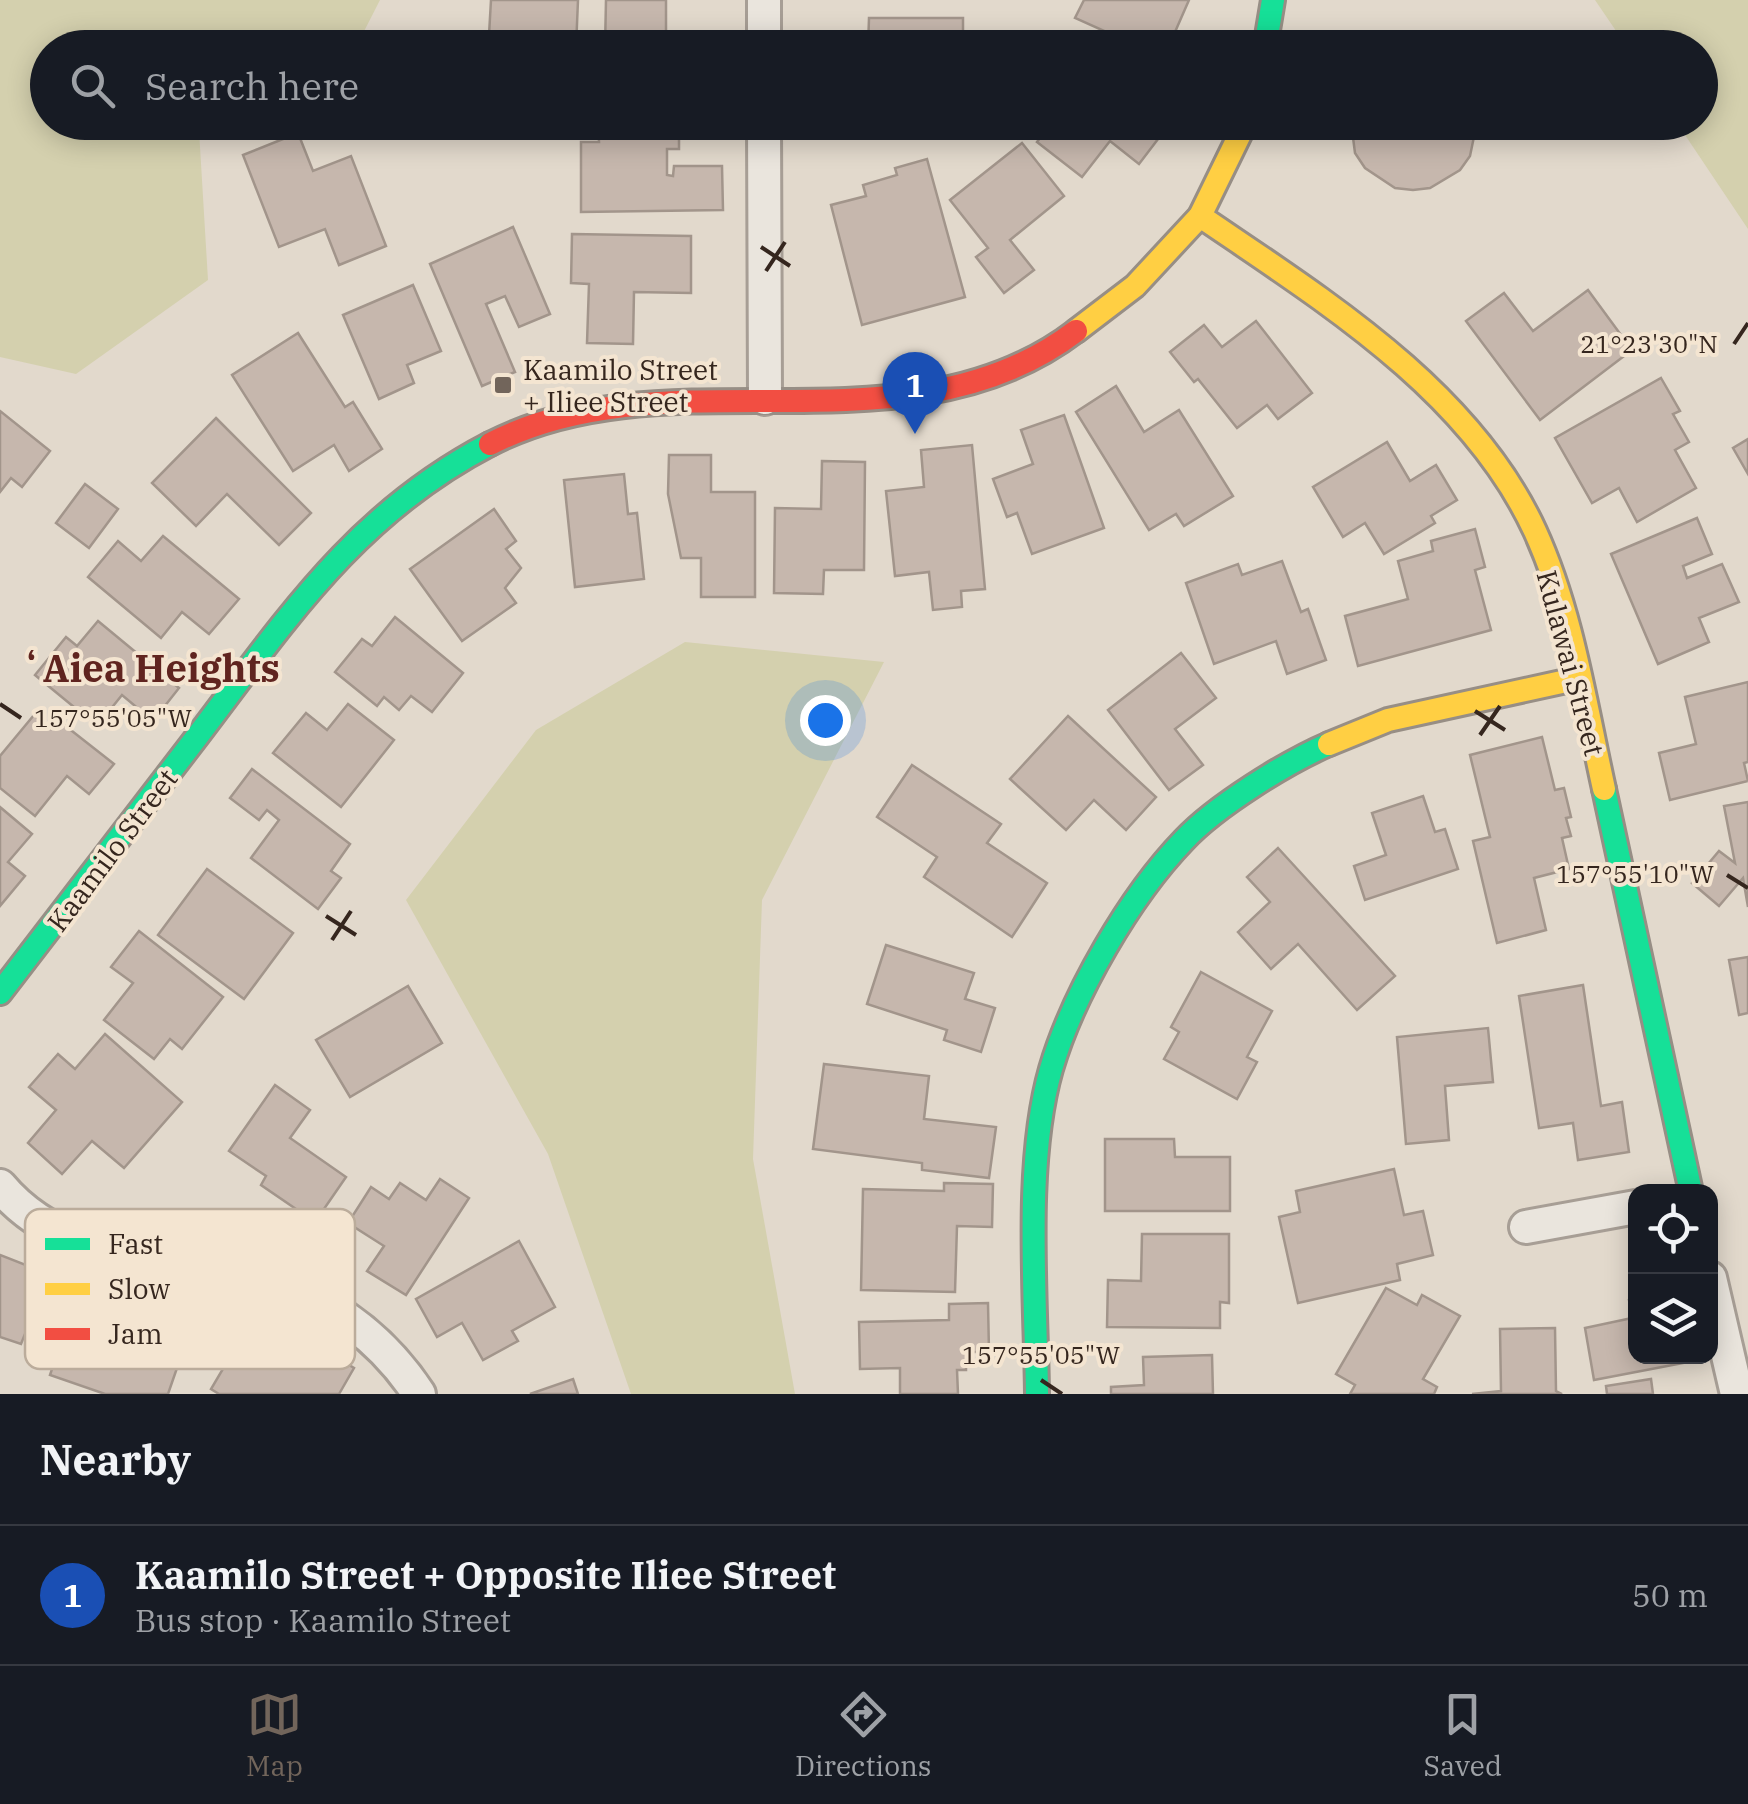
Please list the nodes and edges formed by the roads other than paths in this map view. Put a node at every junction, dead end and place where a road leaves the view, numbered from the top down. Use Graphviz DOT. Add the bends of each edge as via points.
graph roads {
  1 [pos="764,0"];
  2 [pos="1273,0"];
  3 [pos="764,30"];
  4 [pos="1268,30"];
  5 [pos="764,140"];
  6 [pos="1237,140"];
  7 [pos="1200,216"];
  8 [pos="765,398"];
  9 [pos="1580,678"];
  10 [pos="0,994"];
  11 [pos="1689,1184"];
  12 [pos="0,1186"];
  13 [pos="1628,1208"];
  14 [pos="30,1209"];
  15 [pos="1526,1227"];
  16 [pos="1718,1311"];
  17 [pos="355,1325"];
  18 [pos="419,1394"];
  19 [pos="1037,1394"];
  20 [pos="1738,1394"];
  1 -- 3 [label="street"];
  2 -- 4 [label="street"];
  5 -- 8 [label="street"];
  6 -- 7 [label="street, Kaamilo Street"];
  7 -- 8 [label="street, Kaamilo Street" via="1135,286 1067,338 986,378 898,398"];
  7 -- 9 [label="street, Kulawai Street" via="1360,325 1450,410 1520,503 1556,592"];
  8 -- 10 [label="street, Kaamilo Street" via="616,404 522,427 442,468 372,522 297,606"];
  9 -- 11 [label="street, Kulawai Street"];
  9 -- 19 [label="street" via="1388,720 1292,760 1186,838 1133,906 1091,976 1051,1069 1034,1186"];
  12 -- 14 [label="street"];
  13 -- 15 [label="street"];
  16 -- 20 [label="street"];
  17 -- 18 [label="street"];
}
